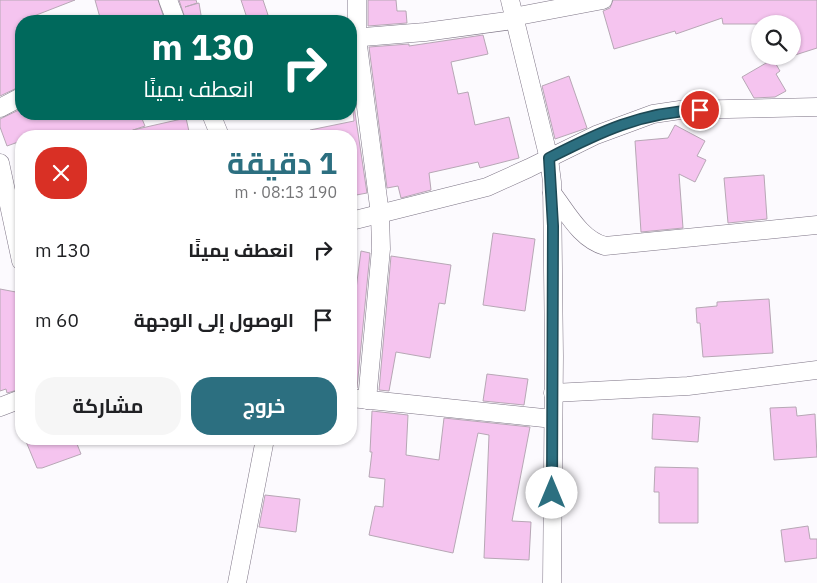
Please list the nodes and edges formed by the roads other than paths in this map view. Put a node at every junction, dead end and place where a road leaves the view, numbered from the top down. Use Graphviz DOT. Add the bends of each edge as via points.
graph roads {
  1 [pos="168,0"];
  2 [pos="357,0"];
  3 [pos="603,0"];
  4 [pos="512,12"];
  5 [pos="174,15"];
  6 [pos="356,15"];
  7 [pos="357,38"];
  8 [pos="357,58"];
  9 [pos="15,100"];
  10 [pos="817,107"];
  11 [pos="0,108"];
  12 [pos="549,158"];
  13 [pos="0,163"];
  14 [pos="552,193"];
  15 [pos="380,214"];
  16 [pos="12,216"];
  17 [pos="357,220"];
  18 [pos="817,225"];
  19 [pos="15,231"];
  20 [pos="817,370"];
  21 [pos="553,393"];
  22 [pos="359,399"];
  23 [pos="15,401"];
  24 [pos="0,407"];
  25 [pos="553,420"];
  26 [pos="264,445"];
  27 [pos="237,583"];
  28 [pos="552,583"];
  1 -- 5 [label="street"];
  2 -- 6 [label="street"];
  3 -- 4 [label="street"];
  4 -- 7 [label="street" via="425,32"];
  4 -- 12 [label="street"];
  8 -- 15 [label="street"];
  9 -- 11 [label="street"];
  10 -- 12 [label="street" via="663,112 596,135"];
  12 -- 14 [label="street"];
  12 -- 15 [label="street" via="486,186"];
  13 -- 16 [label="street"];
  14 -- 18 [label="street" via="586,237 605,246"];
  14 -- 21 [label="street"];
  15 -- 17 [label="street"];
  15 -- 22 [label="street" via="381,249"];
  16 -- 19 [label="street"];
  20 -- 21 [label="street" via="696,386"];
  21 -- 25 [label="street"];
  22 -- 25 [label="street"];
  23 -- 24 [label="street"];
  25 -- 28 [label="street"];
  26 -- 27 [label="street"];
}
